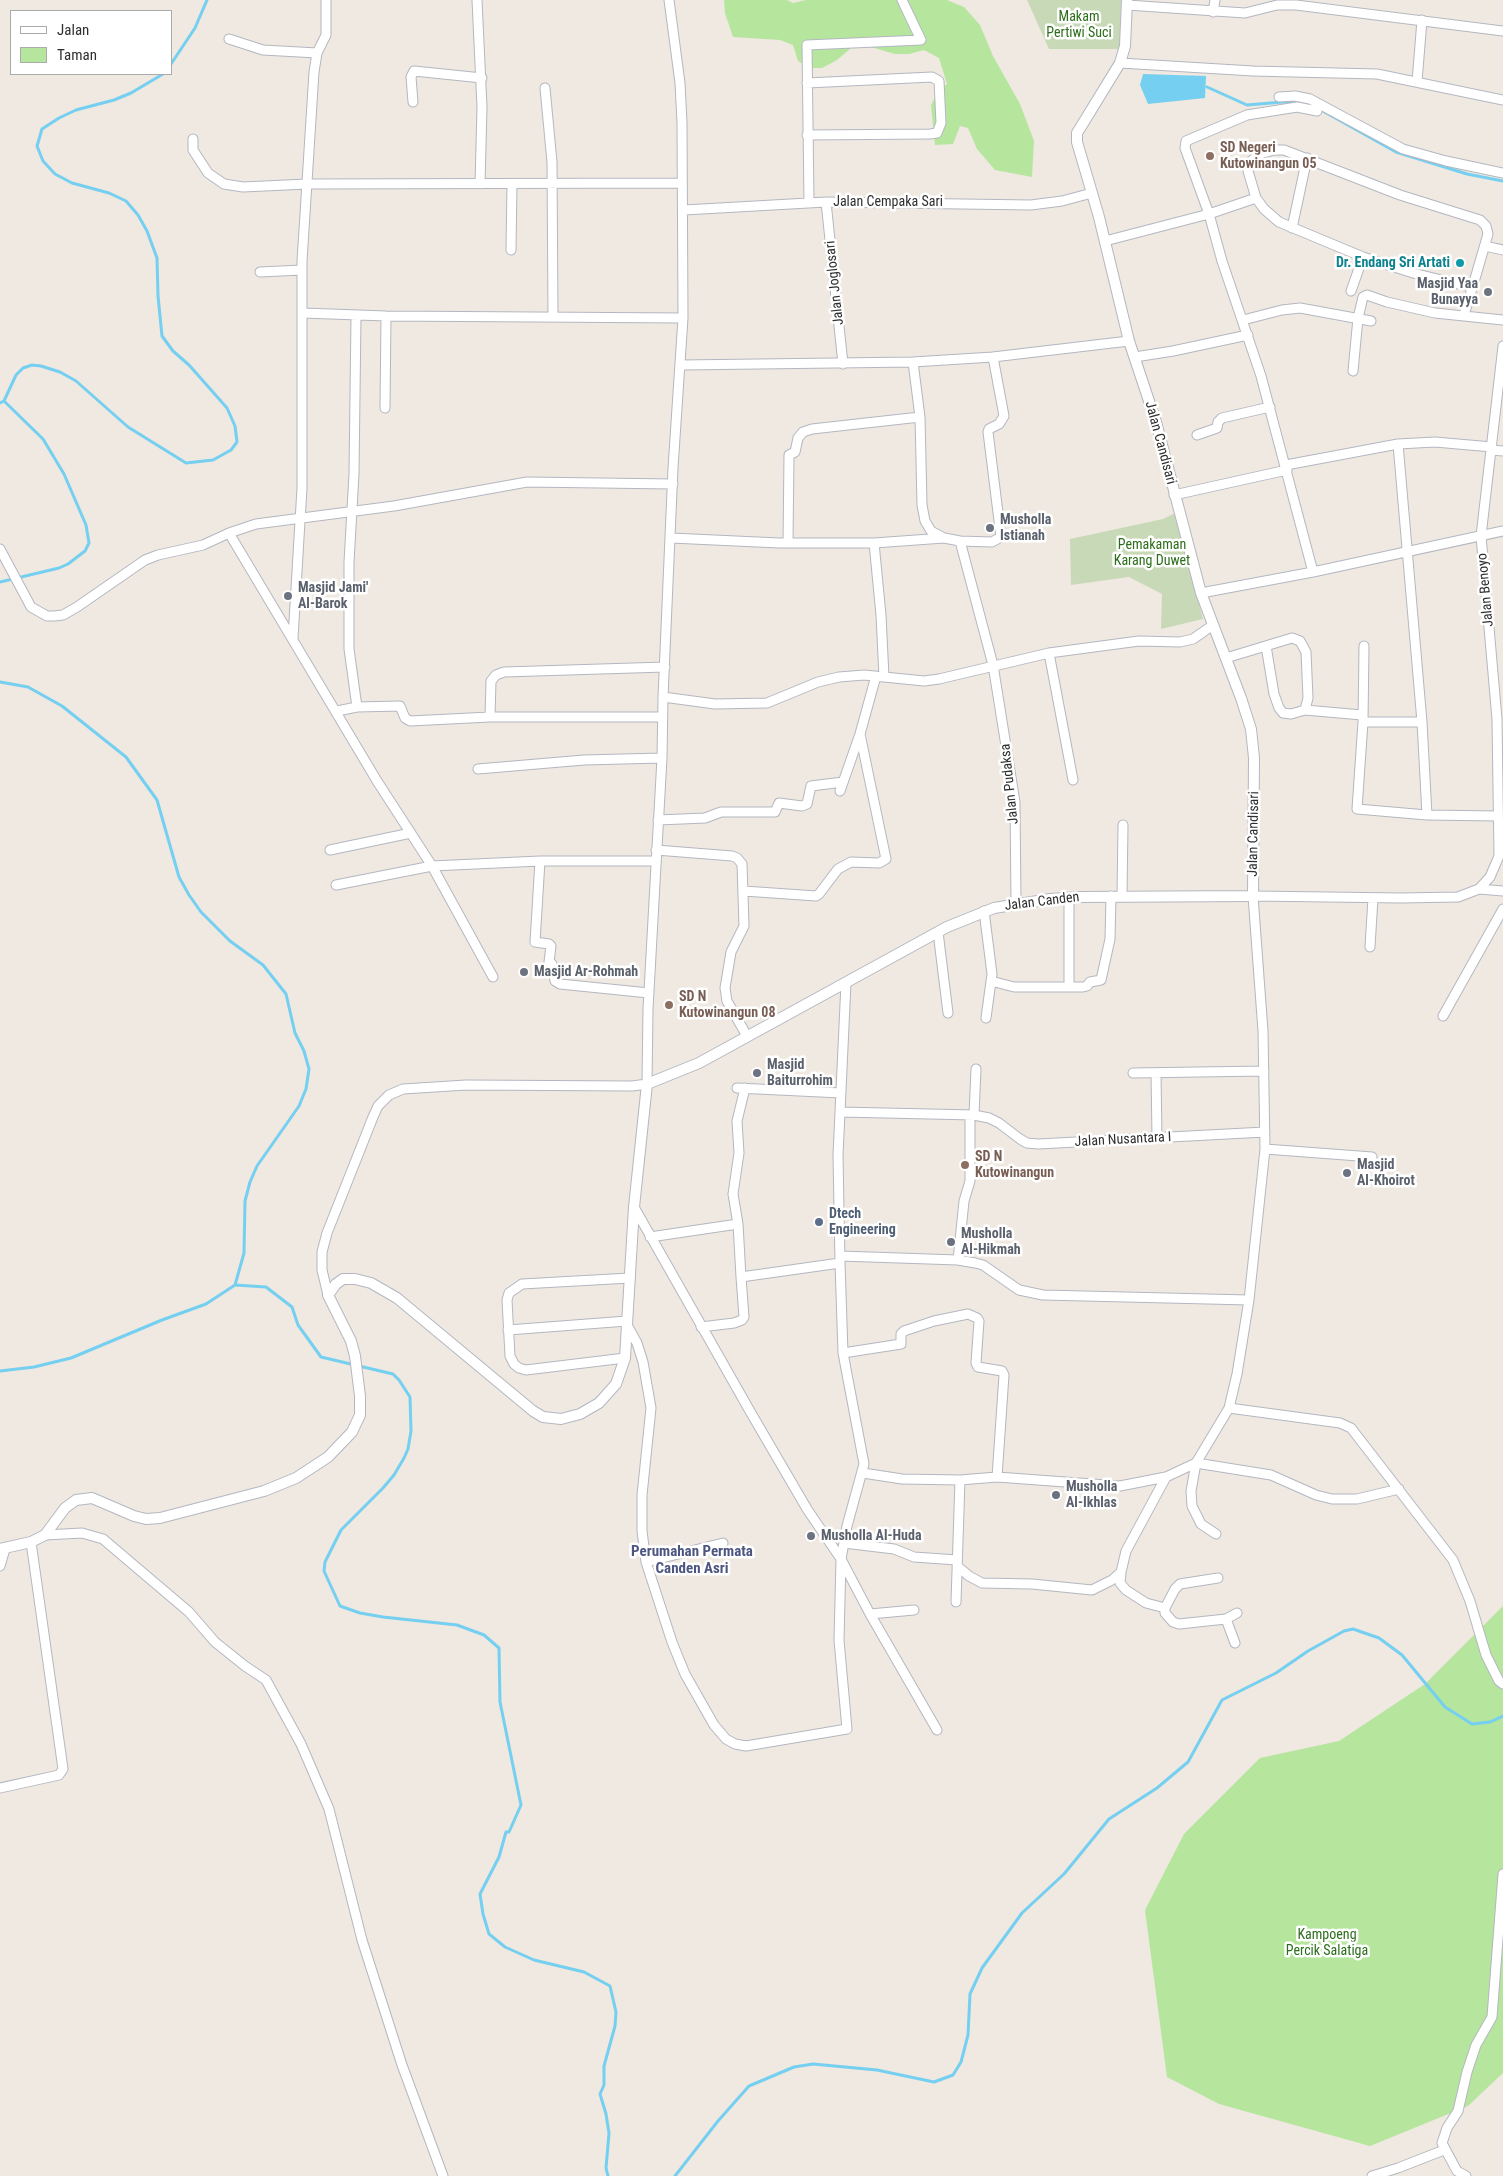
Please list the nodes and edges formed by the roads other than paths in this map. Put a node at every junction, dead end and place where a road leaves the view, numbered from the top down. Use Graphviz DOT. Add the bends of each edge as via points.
graph roads {
  1 [pos="326,0"];
  2 [pos="477,0"];
  3 [pos="669,0"];
  4 [pos="902,0"];
  5 [pos="1215,0"];
  6 [pos="1127,2"];
  7 [pos="1278,3"];
  8 [pos="1214,12"];
  9 [pos="1422,20"];
  10 [pos="1503,31"];
  11 [pos="229,39"];
  12 [pos="317,53"];
  13 [pos="1120,63"];
  14 [pos="482,78"];
  15 [pos="1417,82"];
  16 [pos="807,83"];
  17 [pos="544,88"];
  18 [pos="1279,97"];
  19 [pos="1503,100"];
  20 [pos="1298,101"];
  21 [pos="413,102"];
  22 [pos="1317,111"];
  23 [pos="808,136"];
  24 [pos="193,139"];
  25 [pos="1307,158"];
  26 [pos="1503,173"];
  27 [pos="552,182"];
  28 [pos="682,183"];
  29 [pos="307,184"];
  30 [pos="480,184"];
  31 [pos="512,184"];
  32 [pos="1092,193"];
  33 [pos="1256,198"];
  34 [pos="826,202"];
  35 [pos="809,203"];
  36 [pos="684,210"];
  37 [pos="1210,214"];
  38 [pos="1292,228"];
  39 [pos="1105,241"];
  40 [pos="1485,246"];
  41 [pos="511,250"];
  42 [pos="1503,250"];
  43 [pos="1363,257"];
  44 [pos="302,270"];
  45 [pos="260,272"];
  46 [pos="1474,282"];
  47 [pos="1351,291"];
  48 [pos="303,313"];
  49 [pos="1464,315"];
  50 [pos="356,316"];
  51 [pos="386,316"];
  52 [pos="553,317"];
  53 [pos="683,318"];
  54 [pos="1358,318"];
  55 [pos="1243,320"];
  56 [pos="1503,320"];
  57 [pos="1371,321"];
  58 [pos="1248,335"];
  59 [pos="1129,341"];
  60 [pos="1503,346"];
  61 [pos="993,357"];
  62 [pos="1134,357"];
  63 [pos="913,362"];
  64 [pos="843,364"];
  65 [pos="681,365"];
  66 [pos="1353,371"];
  67 [pos="1270,407"];
  68 [pos="385,408"];
  69 [pos="920,417"];
  70 [pos="1197,435"];
  71 [pos="1398,444"];
  72 [pos="1492,448"];
  73 [pos="1503,451"];
  74 [pos="1287,467"];
  75 [pos="673,484"];
  76 [pos="1174,495"];
  77 [pos="351,511"];
  78 [pos="300,518"];
  79 [pos="1503,531"];
  80 [pos="229,533"];
  81 [pos="1481,536"];
  82 [pos="670,538"];
  83 [pos="944,538"];
  84 [pos="960,541"];
  85 [pos="788,543"];
  86 [pos="874,543"];
  87 [pos="1409,552"];
  88 [pos="2,553"];
  89 [pos="1313,572"];
  90 [pos="1201,593"];
  91 [pos="1213,625"];
  92 [pos="293,638"];
  93 [pos="1266,646"];
  94 [pos="1364,646"];
  95 [pos="1049,653"];
  96 [pos="1226,658"];
  97 [pos="993,665"];
  98 [pos="664,667"];
  99 [pos="1499,675"];
  100 [pos="880,676"];
  101 [pos="663,698"];
  102 [pos="356,707"];
  103 [pos="1306,710"];
  104 [pos="336,711"];
  105 [pos="490,717"];
  106 [pos="662,717"];
  107 [pos="1362,718"];
  108 [pos="1422,722"];
  109 [pos="860,734"];
  110 [pos="1500,744"];
  111 [pos="662,758"];
  112 [pos="478,768"];
  113 [pos="1073,780"];
  114 [pos="1427,815"];
  115 [pos="1498,816"];
  116 [pos="658,820"];
  117 [pos="1123,826"];
  118 [pos="411,833"];
  119 [pos="330,850"];
  120 [pos="656,850"];
  121 [pos="656,861"];
  122 [pos="540,862"];
  123 [pos="432,866"];
  124 [pos="336,885"];
  125 [pos="1479,889"];
  126 [pos="744,891"];
  127 [pos="1503,891"];
  128 [pos="1111,896"];
  129 [pos="1122,896"];
  130 [pos="1252,896"];
  131 [pos="1069,898"];
  132 [pos="1373,898"];
  133 [pos="1016,903"];
  134 [pos="984,911"];
  135 [pos="1502,915"];
  136 [pos="938,932"];
  137 [pos="1370,947"];
  138 [pos="493,977"];
  139 [pos="991,981"];
  140 [pos="846,983"];
  141 [pos="1069,987"];
  142 [pos="649,993"];
  143 [pos="948,1014"];
  144 [pos="1443,1016"];
  145 [pos="986,1018"];
  146 [pos="747,1036"];
  147 [pos="976,1069"];
  148 [pos="1264,1071"];
  149 [pos="1156,1072"];
  150 [pos="1133,1073"];
  151 [pos="647,1084"];
  152 [pos="841,1093"];
  153 [pos="840,1112"];
  154 [pos="972,1115"];
  155 [pos="1265,1132"];
  156 [pos="1157,1138"];
  157 [pos="1265,1149"];
  158 [pos="1372,1157"];
  159 [pos="634,1207"];
  160 [pos="738,1224"];
  161 [pos="650,1237"];
  162 [pos="840,1260"];
  163 [pos="958,1260"];
  164 [pos="741,1277"];
  165 [pos="630,1278"];
  166 [pos="328,1295"];
  167 [pos="1250,1300"];
  168 [pos="627,1323"];
  169 [pos="701,1327"];
  170 [pos="508,1330"];
  171 [pos="844,1353"];
  172 [pos="625,1358"];
  173 [pos="1229,1408"];
  174 [pos="1196,1463"];
  175 [pos="863,1473"];
  176 [pos="997,1477"];
  177 [pos="1166,1478"];
  178 [pos="960,1480"];
  179 [pos="1399,1489"];
  180 [pos="1216,1534"];
  181 [pos="44,1535"];
  182 [pos="31,1542"];
  183 [pos="723,1542"];
  184 [pos="844,1543"];
  185 [pos="2,1549"];
  186 [pos="841,1559"];
  187 [pos="646,1562"];
  188 [pos="957,1563"];
  189 [pos="0,1566"];
  190 [pos="1121,1572"];
  191 [pos="1218,1578"];
  192 [pos="956,1602"];
  193 [pos="1165,1608"];
  194 [pos="914,1610"];
  195 [pos="1237,1613"];
  196 [pos="870,1614"];
  197 [pos="1226,1619"];
  198 [pos="1236,1644"];
  199 [pos="1503,1684"];
  200 [pos="937,1730"];
  201 [pos="0,1788"];
  202 [pos="1503,1874"];
  203 [pos="1444,2150"];
  204 [pos="443,2176"];
  205 [pos="1372,2176"];
  206 [pos="1466,2176"];
  1 -- 12 [label="street" via="326,35"];
  2 -- 14 [label="street"];
  3 -- 28 [label="street" via="680,83"];
  4 -- 16 [label="street" via="921,40 806,45"];
  5 -- 8 [label="street"];
  6 -- 8 [label="street"];
  6 -- 13 [label="street, Jalan Candisari" via="1125,46"];
  7 -- 8 [label="street" via="1245,13"];
  7 -- 9 [label="street"];
  9 -- 10 [label="street"];
  9 -- 15 [label="street"];
  11 -- 12 [label="street" via="275,52"];
  12 -- 29 [label="street"];
  13 -- 15 [label="street" via="1350,72"];
  13 -- 32 [label="street, Jalan Candisari" via="1077,133"];
  14 -- 21 [label="street" via="414,71 411,77"];
  14 -- 30 [label="street"];
  15 -- 19 [label="street"];
  16 -- 23 [label="street"];
  16 -- 23 [label="street" via="932,77 939,81 941,123 937,133 930,134"];
  17 -- 27 [label="street"];
  18 -- 20 [label="street"];
  20 -- 22 [label="street"];
  20 -- 26 [label="street" via="1310,98 1403,149"];
  20 -- 37 [label="street" via="1242,116 1185,142"];
  23 -- 35 [label="street"];
  24 -- 29 [label="street" via="193,150 200,162 224,184 261,187"];
  25 -- 33 [label="street" via="1284,150 1260,154 1251,161 1248,171"];
  25 -- 38 [label="street"];
  25 -- 40 [label="street" via="1400,196 1480,220 1488,230"];
  27 -- 28 [label="street"];
  27 -- 31 [label="street"];
  27 -- 52 [label="street"];
  28 -- 36 [label="street"];
  29 -- 30 [label="street"];
  29 -- 44 [label="street"];
  30 -- 31 [label="street"];
  31 -- 41 [label="street"];
  32 -- 34 [label="street, Jalan Cempaka Sari" via="1031,205"];
  32 -- 39 [label="street, Jalan Candisari"];
  33 -- 37 [label="street"];
  33 -- 38 [label="street" via="1279,222"];
  34 -- 35 [label="street, Jalan Cempaka Sari"];
  34 -- 64 [label="street, Jalan Joglosari"];
  35 -- 36 [label="street, Jalan Cempaka Sari"];
  36 -- 53 [label="street"];
  37 -- 39 [label="street"];
  37 -- 55 [label="street" via="1222,261"];
  38 -- 43 [label="street"];
  39 -- 59 [label="street, Jalan Candisari"];
  40 -- 42 [label="street"];
  40 -- 46 [label="street"];
  43 -- 46 [label="street" via="1462,286"];
  43 -- 47 [label="street"];
  44 -- 45 [label="street"];
  44 -- 48 [label="street"];
  46 -- 49 [label="street"];
  48 -- 50 [label="street"];
  48 -- 78 [label="street"];
  49 -- 54 [label="street" via="1408,308 1367,295 1363,297"];
  49 -- 56 [label="street"];
  50 -- 51 [label="street"];
  50 -- 77 [label="street"];
  51 -- 52 [label="street"];
  51 -- 68 [label="street"];
  52 -- 53 [label="street"];
  53 -- 65 [label="street"];
  54 -- 55 [label="street" via="1300,308"];
  54 -- 57 [label="street"];
  54 -- 66 [label="street"];
  55 -- 58 [label="street"];
  58 -- 62 [label="street"];
  58 -- 67 [label="street"];
  59 -- 61 [label="street"];
  59 -- 62 [label="street, Jalan Candisari"];
  60 -- 72 [label="street, Jalan Benoyo"];
  61 -- 63 [label="street"];
  61 -- 84 [label="street" via="1004,416 988,432 1001,538 992,542"];
  62 -- 76 [label="street, Jalan Candisari" via="1156,422"];
  63 -- 64 [label="street"];
  63 -- 69 [label="street"];
  64 -- 65 [label="street"];
  65 -- 75 [label="street"];
  67 -- 70 [label="street" via="1222,418 1217,428"];
  67 -- 74 [label="street"];
  69 -- 83 [label="street" via="925,521 931,532"];
  69 -- 85 [label="street" via="812,428 803,432 795,452 789,455"];
  71 -- 72 [label="street" via="1435,442"];
  71 -- 74 [label="street"];
  71 -- 87 [label="street"];
  72 -- 73 [label="street"];
  72 -- 81 [label="street, Jalan Benoyo"];
  74 -- 76 [label="street"];
  74 -- 89 [label="street"];
  75 -- 77 [label="street" via="527,482"];
  75 -- 82 [label="street"];
  76 -- 90 [label="street, Jalan Candisari"];
  77 -- 78 [label="street"];
  77 -- 102 [label="street" via="349,649"];
  78 -- 80 [label="street" via="256,524"];
  78 -- 92 [label="street"];
  79 -- 81 [label="street"];
  80 -- 88 [label="street" via="203,545 158,554 145,560 63,615 47,616 31,607"];
  80 -- 92 [label="street"];
  81 -- 87 [label="street"];
  81 -- 99 [label="street, Jalan Benoyo"];
  82 -- 85 [label="street"];
  82 -- 98 [label="street"];
  83 -- 84 [label="street"];
  83 -- 86 [label="street"];
  84 -- 97 [label="street, Jalan Pudaksa"];
  85 -- 86 [label="street"];
  86 -- 100 [label="street" via="881,615"];
  87 -- 89 [label="street"];
  87 -- 108 [label="street"];
  89 -- 90 [label="street"];
  90 -- 91 [label="street, Jalan Candisari"];
  91 -- 95 [label="street" via="1203,634 1180,642 1139,642"];
  91 -- 96 [label="street, Jalan Candisari"];
  92 -- 104 [label="street"];
  93 -- 96 [label="street"];
  93 -- 103 [label="street" via="1279,708 1283,713 1291,714"];
  93 -- 103 [label="street" via="1292,638 1304,645"];
  94 -- 107 [label="street"];
  95 -- 97 [label="street"];
  95 -- 113 [label="street"];
  96 -- 130 [label="street, Jalan Candisari" via="1251,729 1254,758"];
  97 -- 100 [label="street" via="939,679"];
  97 -- 133 [label="street, Jalan Pudaksa" via="1015,802"];
  98 -- 101 [label="street"];
  98 -- 105 [label="street" via="504,672 491,681"];
  99 -- 110 [label="street, Jalan Benoyo"];
  100 -- 101 [label="street" via="838,677 767,703 715,704"];
  100 -- 109 [label="street"];
  101 -- 106 [label="street"];
  102 -- 104 [label="street"];
  102 -- 105 [label="street" via="400,706 410,722"];
  103 -- 107 [label="street"];
  104 -- 118 [label="street"];
  105 -- 106 [label="street"];
  106 -- 111 [label="street"];
  107 -- 108 [label="street"];
  107 -- 114 [label="street" via="1357,809"];
  108 -- 114 [label="street"];
  109 -- 116 [label="street" via="841,786 811,786 807,804 779,803 775,812 721,812 705,818"];
  109 -- 126 [label="street" via="886,859 880,863 851,862 838,869 816,896"];
  110 -- 115 [label="street, Jalan Benoyo"];
  111 -- 112 [label="street"];
  111 -- 116 [label="street"];
  114 -- 115 [label="street"];
  115 -- 125 [label="street, Jalan Benoyo" via="1499,856 1490,877"];
  116 -- 120 [label="street"];
  117 -- 129 [label="street"];
  118 -- 119 [label="street"];
  118 -- 123 [label="street"];
  120 -- 121 [label="street"];
  120 -- 126 [label="street" via="735,857 743,867"];
  121 -- 122 [label="street"];
  121 -- 142 [label="street"];
  122 -- 123 [label="street"];
  122 -- 142 [label="street" via="535,942 549,944 549,962 555,981"];
  123 -- 124 [label="street"];
  123 -- 138 [label="street"];
  125 -- 127 [label="street"];
  125 -- 132 [label="street, Jalan Canden" via="1458,897"];
  126 -- 146 [label="street" via="744,926 730,952 725,988 727,1001"];
  128 -- 129 [label="street, Jalan Canden"];
  128 -- 131 [label="street, Jalan Canden"];
  128 -- 141 [label="street" via="1110,939 1101,980 1082,987"];
  129 -- 130 [label="street, Jalan Canden"];
  130 -- 132 [label="street, Jalan Canden"];
  130 -- 148 [label="street"];
  131 -- 133 [label="street, Jalan Canden"];
  131 -- 141 [label="street"];
  132 -- 137 [label="street"];
  133 -- 134 [label="street, Jalan Canden"];
  134 -- 136 [label="street, Jalan Canden"];
  134 -- 139 [label="street"];
  135 -- 144 [label="street"];
  136 -- 140 [label="street, Jalan Canden"];
  136 -- 143 [label="street"];
  139 -- 141 [label="street" via="1014,987"];
  139 -- 145 [label="street"];
  140 -- 146 [label="street, Jalan Canden"];
  140 -- 152 [label="street"];
  142 -- 151 [label="street"];
  146 -- 151 [label="street, Jalan Canden" via="699,1062"];
  147 -- 154 [label="street"];
  148 -- 149 [label="street"];
  148 -- 155 [label="street"];
  149 -- 150 [label="street"];
  149 -- 156 [label="street"];
  151 -- 159 [label="street"];
  151 -- 166 [label="street" via="466,1085 403,1089 389,1095 373,1117 327,1233 322,1270"];
  152 -- 153 [label="street"];
  152 -- 160 [label="street" via="741,1088 737,1121 739,1153 733,1194"];
  153 -- 154 [label="street, Jalan Nusantara I"];
  153 -- 162 [label="street"];
  154 -- 156 [label="street, Jalan Nusantara I" via="994,1120 1028,1143"];
  154 -- 163 [label="street" via="970,1181 964,1202"];
  155 -- 156 [label="street, Jalan Nusantara I"];
  155 -- 157 [label="street"];
  157 -- 158 [label="street"];
  157 -- 167 [label="street"];
  159 -- 161 [label="street"];
  159 -- 165 [label="street"];
  160 -- 161 [label="street"];
  160 -- 164 [label="street"];
  161 -- 169 [label="street"];
  162 -- 163 [label="street"];
  162 -- 164 [label="street"];
  162 -- 171 [label="street"];
  163 -- 167 [label="street" via="983,1265 1010,1285 1043,1295"];
  164 -- 169 [label="street" via="742,1320"];
  165 -- 168 [label="street"];
  165 -- 170 [label="street" via="522,1284 509,1293"];
  166 -- 172 [label="street" via="343,1279 371,1283 414,1311 543,1417 561,1419 580,1414 599,1403 616,1384"];
  166 -- 181 [label="street" via="351,1341 360,1396 360,1415 352,1432 328,1457 296,1478 264,1491 146,1519 92,1498 76,1500 65,1508"];
  167 -- 173 [label="street"];
  168 -- 170 [label="street"];
  168 -- 172 [label="street"];
  168 -- 187 [label="street" via="643,1362 651,1408 642,1495"];
  169 -- 186 [label="street"];
  170 -- 172 [label="street" via="510,1356 514,1364 526,1370"];
  171 -- 175 [label="street" via="862,1446"];
  171 -- 176 [label="street" via="901,1344 904,1331 934,1321 968,1314 977,1318 976,1363 978,1367 1002,1371 1004,1375"];
  173 -- 174 [label="street"];
  173 -- 179 [label="street" via="1346,1425"];
  174 -- 177 [label="street"];
  174 -- 179 [label="street" via="1271,1476 1316,1495 1332,1498 1357,1499"];
  174 -- 180 [label="street" via="1192,1506 1201,1524"];
  175 -- 178 [label="street"];
  175 -- 184 [label="street"];
  176 -- 177 [label="street" via="1120,1486"];
  176 -- 178 [label="street"];
  177 -- 190 [label="street" via="1126,1552"];
  178 -- 188 [label="street"];
  179 -- 199 [label="street" via="1453,1560 1486,1654"];
  181 -- 182 [label="street"];
  181 -- 204 [label="street" via="82,1533 103,1539 189,1612 215,1642 266,1680 301,1744 329,1809 365,1949 402,2065"];
  182 -- 185 [label="street"];
  182 -- 201 [label="street" via="63,1768 59,1775"];
  183 -- 187 [label="street"];
  184 -- 186 [label="street"];
  184 -- 188 [label="street" via="894,1549 914,1557"];
  185 -- 189 [label="street"];
  186 -- 187 [label="street" via="839,1640 847,1729 746,1746 726,1739 684,1674"];
  186 -- 196 [label="street"];
  188 -- 190 [label="street" via="969,1576 982,1583 1092,1590"];
  188 -- 192 [label="street"];
  190 -- 193 [label="street" via="1120,1583 1126,1590 1146,1603"];
  191 -- 193 [label="street" via="1180,1584"];
  193 -- 197 [label="street" via="1168,1617 1179,1624"];
  194 -- 196 [label="street"];
  195 -- 197 [label="street"];
  196 -- 200 [label="street"];
  197 -- 198 [label="street"];
  202 -- 203 [label="street" via="1492,2017 1476,2045 1458,2111 1443,2138"];
  203 -- 205 [label="street"];
  203 -- 206 [label="street" via="1457,2171"];
}
